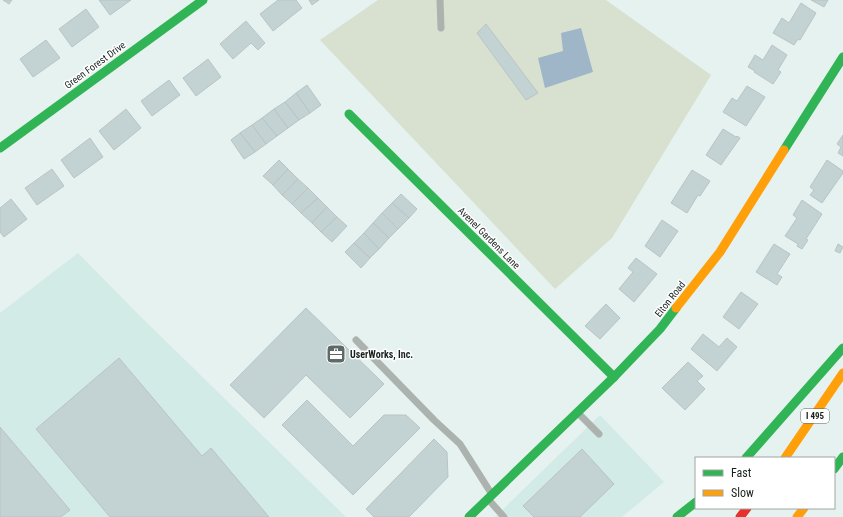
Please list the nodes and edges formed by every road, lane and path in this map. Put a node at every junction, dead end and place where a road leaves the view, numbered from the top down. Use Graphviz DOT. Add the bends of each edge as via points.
graph roads {
  1 [pos="203,0"];
  2 [pos="440,0"];
  3 [pos="441,28"];
  4 [pos="843,57"];
  5 [pos="349,114"];
  6 [pos="0,148"];
  7 [pos="356,340"];
  8 [pos="843,348"];
  9 [pos="843,373"];
  10 [pos="614,377"];
  11 [pos="578,413"];
  12 [pos="599,434"];
  13 [pos="747,457"];
  14 [pos="786,457"];
  15 [pos="843,457"];
  16 [pos="835,468"];
  17 [pos="490,497"];
  18 [pos="695,503"];
  19 [pos="746,509"];
  20 [pos="803,509"];
  21 [pos="469,517"];
  22 [pos="504,517"];
  23 [pos="677,517"];
  24 [pos="740,517"];
  25 [pos="797,517"];
  1 -- 6 [label="main road, Green Forest Drive"];
  2 -- 3 [label="lane"];
  4 -- 10 [label="main road, Elton Road" via="720,252 660,329"];
  5 -- 10 [label="main road, Avenel Gardens Lane"];
  7 -- 17 [label="lane" via="460,444"];
  8 -- 13 [label="main road"];
  9 -- 14 [label="main road, I 495"];
  10 -- 11 [label="main road, Elton Road"];
  11 -- 12 [label="lane"];
  11 -- 17 [label="main road, Elton Road"];
  15 -- 16 [label="main road"];
  17 -- 21 [label="main road, Elton Road"];
  17 -- 22 [label="lane"];
  18 -- 23 [label="main road"];
  19 -- 24 [label="main road"];
  20 -- 25 [label="main road"];
}
